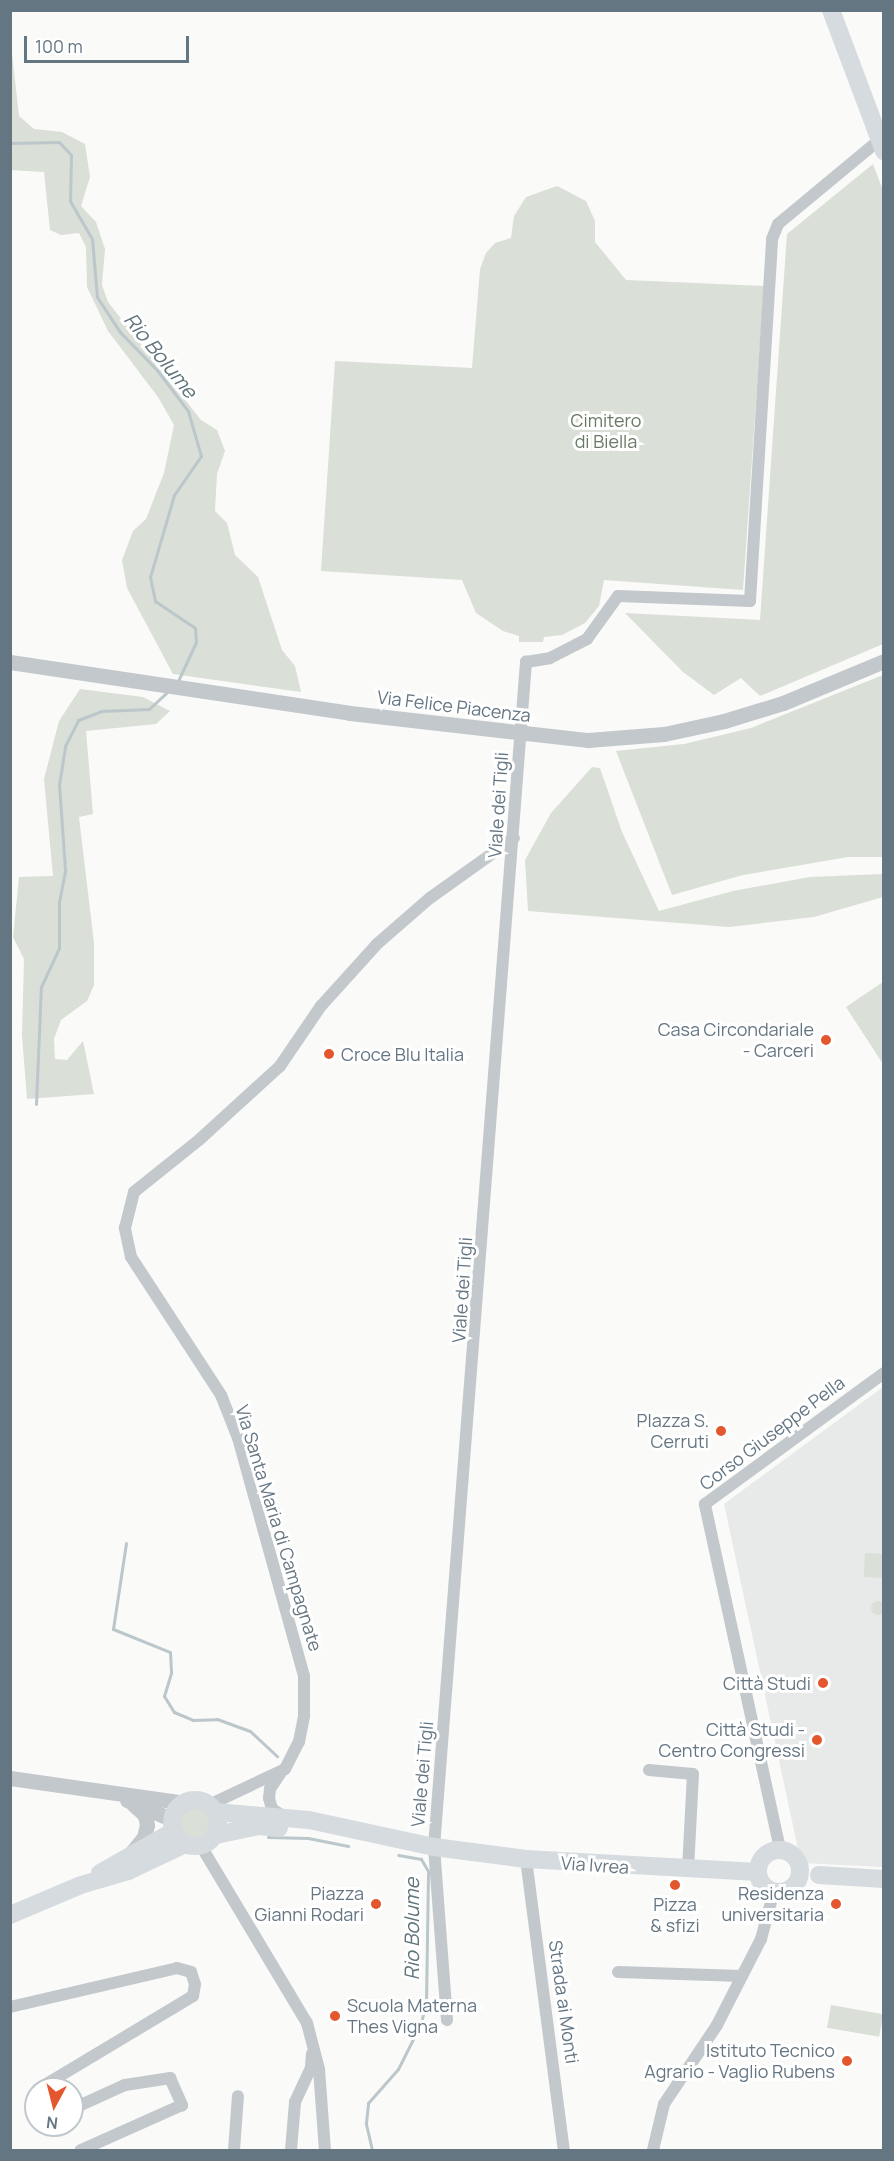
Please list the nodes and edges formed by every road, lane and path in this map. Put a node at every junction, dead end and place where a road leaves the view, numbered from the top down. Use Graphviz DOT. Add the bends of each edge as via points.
graph roads {
  1 [pos="831,10"];
  2 [pos="882,142"];
  3 [pos="884,661"];
  4 [pos="10,662"];
  5 [pos="520,735"];
  6 [pos="514,838"];
  7 [pos="884,1373"];
  8 [pos="649,1770"];
  9 [pos="282,1771"];
  10 [pos="10,1778"];
  11 [pos="93,1788"];
  12 [pos="129,1801"];
  13 [pos="184,1803"];
  14 [pos="212,1808"];
  15 [pos="284,1817"];
  16 [pos="352,1832"];
  17 [pos="190,1835"];
  18 [pos="434,1847"];
  19 [pos="780,1850"];
  20 [pos="132,1853"];
  21 [pos="526,1859"];
  22 [pos="688,1870"];
  23 [pos="758,1872"];
  24 [pos="811,1875"];
  25 [pos="884,1879"];
  26 [pos="81,1885"];
  27 [pos="774,1891"];
  28 [pos="10,1915"];
  29 [pos="618,1972"];
  30 [pos="742,1976"];
  31 [pos="10,2007"];
  32 [pos="447,2020"];
  33 [pos="312,2036"];
  34 [pos="58,2077"];
  35 [pos="238,2096"];
  36 [pos="84,2104"];
  37 [pos="81,2151"];
  38 [pos="234,2151"];
  39 [pos="291,2151"];
  40 [pos="324,2151"];
  41 [pos="564,2151"];
  42 [pos="652,2151"];
  1 -- 2 [label="main road"];
  2 -- 5 [label="street, Viale dei Tigli" via="778,224 772,238 750,601 618,596 587,639 550,658 526,662"];
  3 -- 5 [label="street, Via Felice Piacenza" via="783,703 664,734 588,740"];
  4 -- 5 [label="street, Via Felice Piacenza" via="183,690"];
  5 -- 6 [label="street, Viale dei Tigli"];
  6 -- 9 [label="street, Via Santa Maria di Campagnate" via="430,898 377,944 321,1006 280,1066 134,1192 125,1227 131,1257 221,1395 238,1438 304,1676 304,1716 299,1742"];
  6 -- 18 [label="street, Viale dei Tigli"];
  7 -- 19 [label="street, Corso Giuseppe Pella" via="705,1504"];
  8 -- 22 [label="street" via="693,1774"];
  9 -- 14 [label="street"];
  9 -- 15 [label="street, Via Santa Maria di Campagnate" via="268,1798 272,1809"];
  10 -- 11 [label="street"];
  11 -- 12 [label="street"];
  11 -- 13 [label="street"];
  12 -- 17 [label="street"];
  12 -- 20 [label="street, Via Ivrea" via="145,1815 147,1825 144,1837"];
  13 -- 14 [label="main road, Via Ivrea" via="197,1800"];
  13 -- 17 [label="main road"];
  14 -- 15 [label="main road, Via Ivrea"];
  14 -- 17 [label="main road"];
  15 -- 16 [label="main road, Via Ivrea"];
  16 -- 17 [label="main road, Via Ivrea" via="260,1826"];
  16 -- 18 [label="main road, Via Ivrea"];
  17 -- 20 [label="main road, Via Ivrea"];
  17 -- 26 [label="main road, Via Ivrea" via="128,1871"];
  17 -- 33 [label="street" via="270,1956"];
  18 -- 21 [label="main road, Via Ivrea"];
  18 -- 32 [label="street"];
  19 -- 23 [label="main road" via="766,1853"];
  19 -- 24 [label="main road"];
  20 -- 26 [label="main road, Via Ivrea"];
  21 -- 22 [label="main road, Via Ivrea"];
  21 -- 41 [label="street, Strada ai Monti"];
  22 -- 23 [label="main road, Via Ivrea"];
  23 -- 27 [label="main road" via="763,1884"];
  24 -- 25 [label="main road"];
  24 -- 27 [label="main road" via="788,1890"];
  26 -- 28 [label="main road, Via Ivrea"];
  27 -- 30 [label="street" via="761,1939"];
  29 -- 30 [label="street"];
  30 -- 42 [label="street" via="717,2025 664,2104"];
  31 -- 34 [label="street" via="177,1968 191,1972 193,1996"];
  33 -- 39 [label="street" via="311,2067 294,2102"];
  33 -- 40 [label="street"];
  35 -- 38 [label="street"];
  36 -- 37 [label="street" via="126,2085 170,2078 182,2105"];
}
